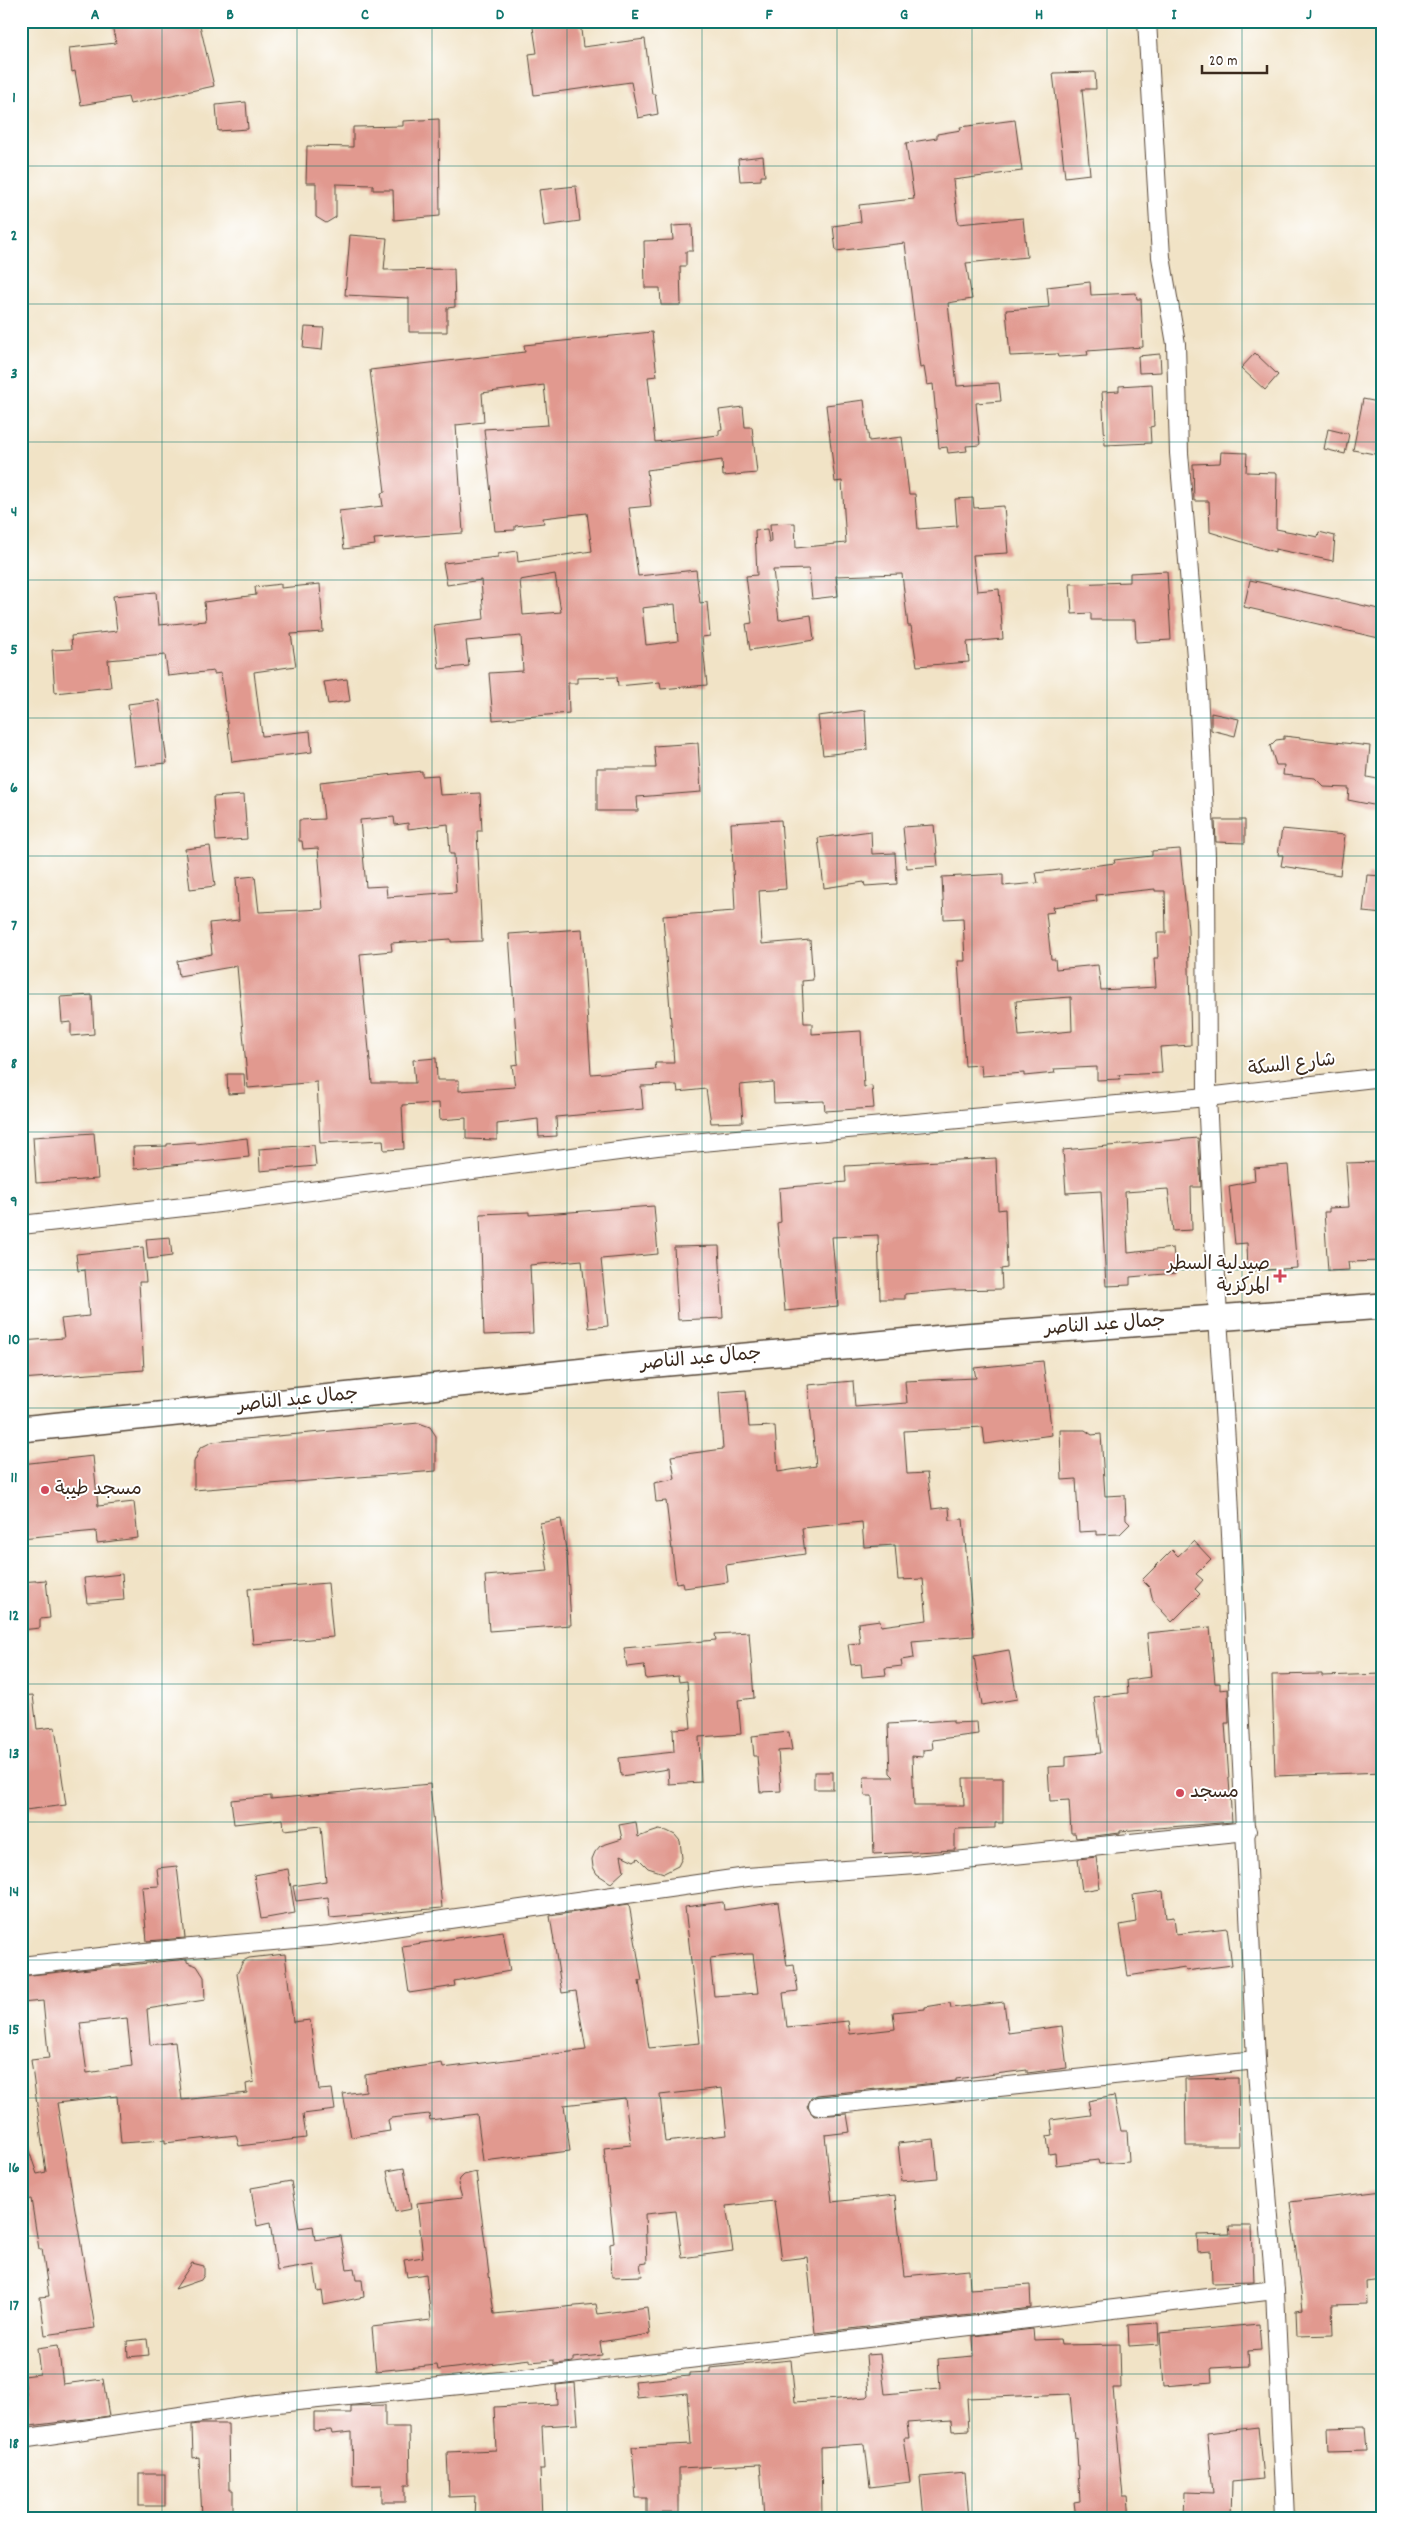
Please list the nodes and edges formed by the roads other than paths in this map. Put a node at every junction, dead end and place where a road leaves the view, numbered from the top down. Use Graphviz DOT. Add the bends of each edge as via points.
graph roads {
  1 [pos="1147,21"];
  2 [pos="1383,1077"];
  3 [pos="1207,1097"];
  4 [pos="21,1225"];
  5 [pos="1383,1306"];
  6 [pos="1218,1318"];
  7 [pos="21,1430"];
  8 [pos="1247,1831"];
  9 [pos="21,1966"];
  10 [pos="1256,2060"];
  11 [pos="818,2106"];
  12 [pos="1275,2290"];
  13 [pos="21,2439"];
  14 [pos="1285,2518"];
  1 -- 3 [label="street" via="1160,257 1176,344 1178,453 1197,669 1206,856"];
  2 -- 3 [label="street, شارع السكة"];
  3 -- 4 [label="street, شارع السكة" via="657,1146 211,1204"];
  3 -- 6 [label="street"];
  5 -- 6 [label="main road, جمال عبد الناصر"];
  6 -- 7 [label="main road, جمال عبد الناصر" via="965,1336 624,1367"];
  6 -- 8 [label="street"];
  8 -- 9 [label="street" via="916,1865 747,1877 330,1936"];
  8 -- 10 [label="street"];
  10 -- 11 [label="street"];
  10 -- 12 [label="street"];
  12 -- 13 [label="street" via="511,2380 257,2405"];
  12 -- 14 [label="street"];
}
